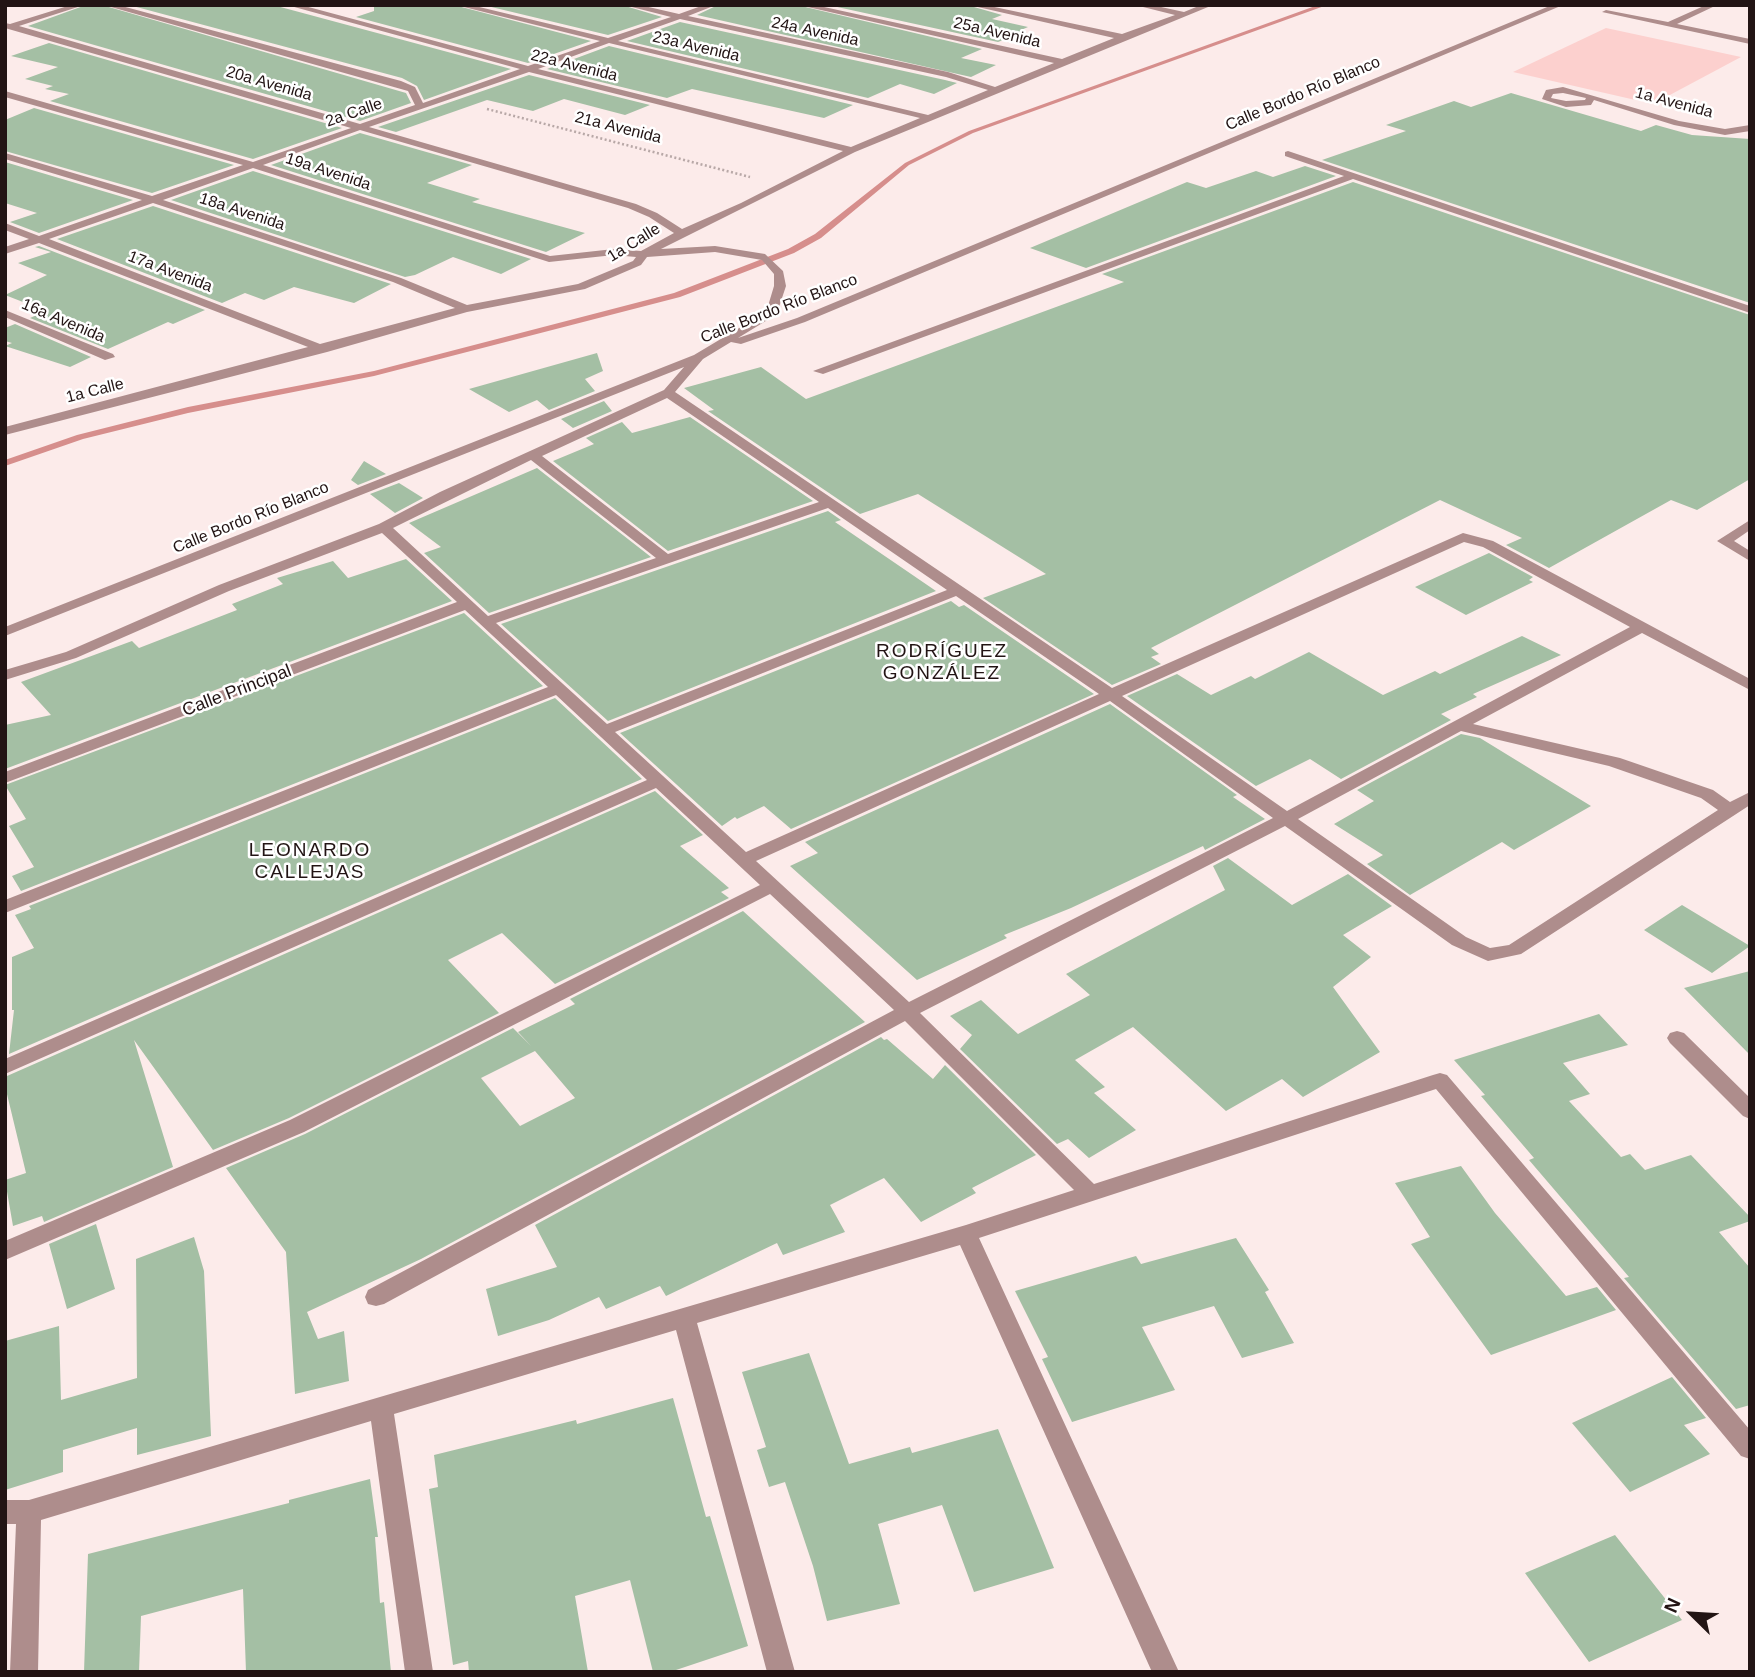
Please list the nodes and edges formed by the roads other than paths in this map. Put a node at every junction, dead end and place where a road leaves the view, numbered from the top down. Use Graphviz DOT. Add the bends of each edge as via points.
graph roads {
  1 [pos="80,5"];
  2 [pos="108,5"];
  3 [pos="291,5"];
  4 [pos="460,5"];
  5 [pos="628,5"];
  6 [pos="712,5"];
  7 [pos="803,5"];
  8 [pos="973,5"];
  9 [pos="1139,5"];
  10 [pos="1209,5"];
  11 [pos="1559,5"];
  12 [pos="1713,5"];
  13 [pos="1606,12"];
  14 [pos="1184,14"];
  15 [pos="679,17"];
  16 [pos="1669,25"];
  17 [pos="6,27"];
  18 [pos="1123,37"];
  19 [pos="609,41"];
  20 [pos="1750,42"];
  21 [pos="1063,62"];
  22 [pos="529,69"];
  23 [pos="996,90"];
  24 [pos="5,94"];
  25 [pos="1591,96"];
  26 [pos="420,107"];
  27 [pos="925,117"];
  28 [pos="363,127"];
  29 [pos="1750,128"];
  30 [pos="852,150"];
  31 [pos="1288,154"];
  32 [pos="5,156"];
  33 [pos="254,165"];
  34 [pos="1350,177"];
  35 [pos="154,200"];
  36 [pos="5,226"];
  37 [pos="681,233"];
  38 [pos="41,239"];
  39 [pos="5,251"];
  40 [pos="643,254"];
  41 [pos="466,309"];
  42 [pos="1750,310"];
  43 [pos="5,313"];
  44 [pos="323,349"];
  45 [pos="699,356"];
  46 [pos="108,357"];
  47 [pos="819,371"];
  48 [pos="668,393"];
  49 [pos="5,431"];
  50 [pos="534,456"];
  51 [pos="831,503"];
  52 [pos="1750,524"];
  53 [pos="384,527"];
  54 [pos="1750,557"];
  55 [pos="666,559"];
  56 [pos="959,590"];
  57 [pos="469,603"];
  58 [pos="486,621"];
  59 [pos="1641,627"];
  60 [pos="5,632"];
  61 [pos="5,675"];
  62 [pos="1750,685"];
  63 [pos="556,689"];
  64 [pos="1111,695"];
  65 [pos="1460,726"];
  66 [pos="603,731"];
  67 [pos="5,778"];
  68 [pos="657,781"];
  69 [pos="1750,797"];
  70 [pos="1730,810"];
  71 [pos="1287,818"];
  72 [pos="742,860"];
  73 [pos="772,887"];
  74 [pos="5,907"];
  75 [pos="907,1011"];
  76 [pos="1677,1038"];
  77 [pos="5,1067"];
  78 [pos="1750,1111"];
  79 [pos="1092,1195"];
  80 [pos="966,1234"];
  81 [pos="5,1251"];
  82 [pos="376,1297"];
  83 [pos="684,1318"];
  84 [pos="381,1406"];
  85 [pos="1750,1448"];
  86 [pos="17,1512"];
  87 [pos="24,1672"];
  88 [pos="419,1672"];
  89 [pos="781,1672"];
  90 [pos="1166,1672"];
  1 -- 17 [label="street"];
  2 -- 26 [label="street" via="398,82 411,89"];
  3 -- 22 [label="street, 22a Avenida"];
  4 -- 19 [label="street, 23a Avenida"];
  5 -- 15 [label="street, 24a Avenida"];
  6 -- 15 [label="street, 2a Calle"];
  7 -- 21 [label="street, 25a Avenida"];
  8 -- 18 [label="street"];
  9 -- 14 [label="street"];
  10 -- 14 [label="street, 1a Calle"];
  11 -- 45 [label="street, Calle Bordo Río Blanco" via="801,320"];
  12 -- 16 [label="street"];
  13 -- 16 [label="street"];
  14 -- 18 [label="street, 1a Calle"];
  15 -- 19 [label="street, 2a Calle"];
  15 -- 23 [label="street, 24a Avenida" via="948,75"];
  16 -- 20 [label="street"];
  17 -- 28 [label="street, 20a Avenida"];
  18 -- 21 [label="street, 1a Calle"];
  19 -- 22 [label="street, 2a Calle"];
  19 -- 27 [label="street, 23a Avenida"];
  21 -- 23 [label="street, 1a Calle"];
  22 -- 26 [label="street, 2a Calle"];
  22 -- 30 [label="street, 22a Avenida"];
  23 -- 27 [label="street, 1a Calle"];
  24 -- 33 [label="street, 19a Avenida"];
  25 -- 29 [label="street, 1a Avenida" via="1689,125 1725,132"];
  26 -- 28 [label="street, 2a Calle"];
  27 -- 30 [label="street, 1a Calle"];
  28 -- 33 [label="street, 2a Calle"];
  28 -- 37 [label="street, 20a Avenida" via="632,206"];
  30 -- 37 [label="street, 1a Calle"];
  31 -- 34 [label="street"];
  32 -- 35 [label="street, 18a Avenida"];
  33 -- 35 [label="street, 2a Calle"];
  33 -- 40 [label="street, 19a Avenida" via="549,259 614,252"];
  34 -- 42 [label="street"];
  34 -- 47 [label="street"];
  35 -- 38 [label="street, 2a Calle"];
  35 -- 41 [label="street, 18a Avenida" via="397,280"];
  36 -- 38 [label="street, 17a Avenida"];
  37 -- 40 [label="street, 1a Calle"];
  38 -- 39 [label="street, 2a Calle"];
  38 -- 44 [label="street, 17a Avenida"];
  40 -- 41 [label="street, 1a Calle" via="637,263 581,287"];
  40 -- 45 [label="street, 19a Avenida" via="684,249 748,253 765,257 779,273 780,286 765,317"];
  41 -- 44 [label="street, 1a Calle"];
  43 -- 46 [label="street, 16a Avenida"];
  44 -- 49 [label="street, 1a Calle"];
  45 -- 48 [label="street"];
  45 -- 60 [label="street, Calle Bordo Río Blanco"];
  48 -- 50 [label="street"];
  48 -- 51 [label="street"];
  50 -- 53 [label="street"];
  50 -- 55 [label="street"];
  51 -- 55 [label="street"];
  51 -- 56 [label="street"];
  52 -- 54 [label="street" via="1724,541"];
  53 -- 57 [label="street"];
  53 -- 61 [label="street" via="224,588 71,655"];
  55 -- 58 [label="street"];
  56 -- 64 [label="street"];
  56 -- 66 [label="street"];
  57 -- 58 [label="street"];
  57 -- 67 [label="street, Calle Principal"];
  58 -- 63 [label="street"];
  59 -- 62 [label="street"];
  59 -- 64 [label="street" via="1488,544 1463,537"];
  59 -- 65 [label="street"];
  63 -- 66 [label="street"];
  63 -- 74 [label="street"];
  64 -- 71 [label="street"];
  64 -- 72 [label="street"];
  65 -- 70 [label="street" via="1614,762 1707,794"];
  65 -- 71 [label="street"];
  66 -- 68 [label="street"];
  68 -- 72 [label="street"];
  68 -- 77 [label="street"];
  69 -- 70 [label="street"];
  70 -- 71 [label="street" via="1514,950 1488,955 1459,941"];
  71 -- 75 [label="street"];
  72 -- 73 [label="street"];
  73 -- 75 [label="street"];
  73 -- 81 [label="street" via="297,1126"];
  75 -- 79 [label="street"];
  75 -- 82 [label="street"];
  76 -- 78 [label="street"];
  79 -- 80 [label="street"];
  79 -- 85 [label="street" via="1440,1080"];
  80 -- 83 [label="street"];
  80 -- 90 [label="street"];
  83 -- 84 [label="street"];
  83 -- 89 [label="street"];
  84 -- 86 [label="street"];
  84 -- 88 [label="street"];
  86 -- 87 [label="street"];
}
